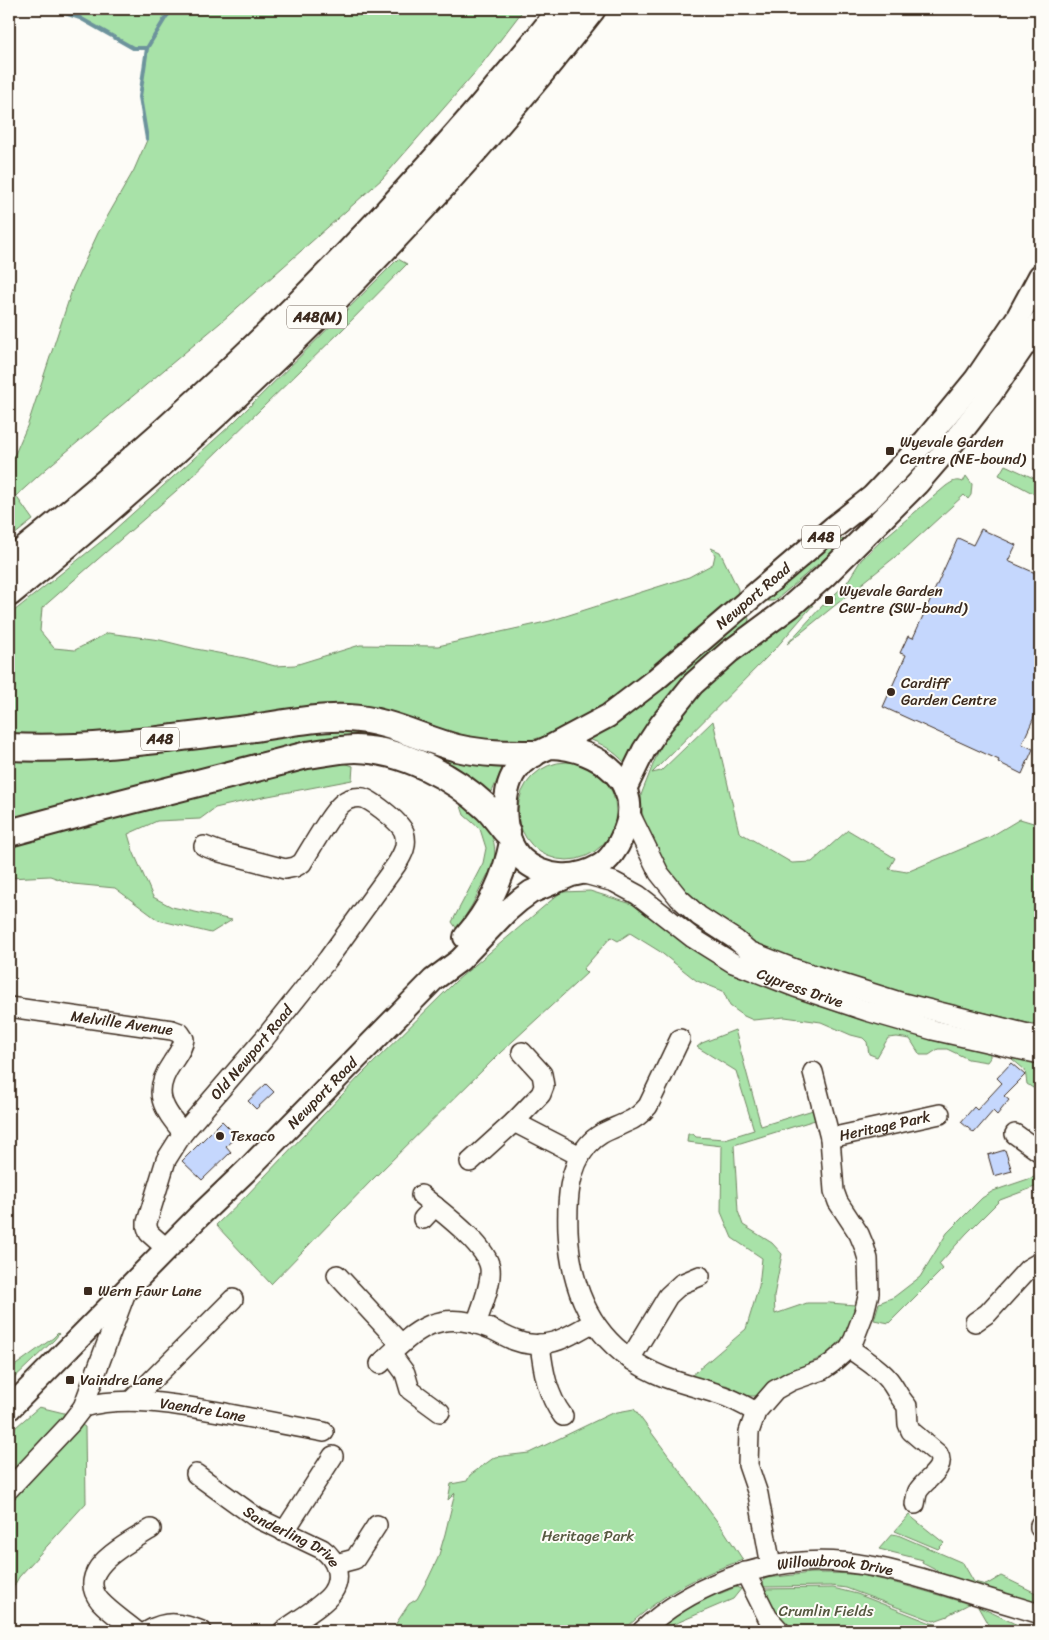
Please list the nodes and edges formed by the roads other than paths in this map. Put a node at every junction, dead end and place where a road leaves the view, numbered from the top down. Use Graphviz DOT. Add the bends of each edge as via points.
graph roads {
  1 [pos="562,9"];
  2 [pos="592,9"];
  3 [pos="1040,276"];
  4 [pos="1040,322"];
  5 [pos="9,563"];
  6 [pos="9,593"];
  7 [pos="9,747"];
  8 [pos="541,751"];
  9 [pos="625,790"];
  10 [pos="630,814"];
  11 [pos="9,833"];
  12 [pos="509,837"];
  13 [pos="204,846"];
  14 [pos="575,875"];
  15 [pos="433,980"];
  16 [pos="9,1007"];
  17 [pos="1040,1037"];
  18 [pos="680,1039"];
  19 [pos="522,1052"];
  20 [pos="1040,1054"];
  21 [pos="813,1072"];
  22 [pos="940,1114"];
  23 [pos="514,1122"];
  24 [pos="184,1133"];
  25 [pos="1015,1134"];
  26 [pos="830,1138"];
  27 [pos="1040,1152"];
  28 [pos="580,1156"];
  29 [pos="470,1162"];
  30 [pos="426,1207"];
  31 [pos="167,1249"];
  32 [pos="1040,1262"];
  33 [pos="337,1275"];
  34 [pos="700,1276"];
  35 [pos="127,1290"];
  36 [pos="233,1299"];
  37 [pos="594,1322"];
  38 [pos="975,1322"];
  39 [pos="476,1324"];
  40 [pos="540,1344"];
  41 [pos="849,1348"];
  42 [pos="391,1354"];
  43 [pos="630,1359"];
  44 [pos="131,1401"];
  45 [pos="83,1407"];
  46 [pos="9,1409"];
  47 [pos="440,1412"];
  48 [pos="756,1412"];
  49 [pos="563,1416"];
  50 [pos="324,1432"];
  51 [pos="332,1456"];
  52 [pos="196,1474"];
  53 [pos="9,1489"];
  54 [pos="915,1504"];
  55 [pos="377,1525"];
  56 [pos="151,1529"];
  57 [pos="284,1532"];
  58 [pos="336,1564"];
  59 [pos="771,1566"];
  60 [pos="745,1572"];
  61 [pos="1040,1614"];
  62 [pos="136,1631"];
  63 [pos="148,1631"];
  64 [pos="202,1631"];
  65 [pos="283,1631"];
  66 [pos="642,1631"];
  67 [pos="780,1631"];
  1 -- 5 [label="highway, A48(M)" via="442,151 332,269 186,411"];
  2 -- 6 [label="highway, A48(M)" via="537,78 461,164 322,312 167,460"];
  3 -- 8 [label="main road, Newport Road / A48" via="1018,317 976,379 925,441 872,497 655,680 608,716"];
  4 -- 9 [label="main road, Newport Road / A48" via="966,425 911,491 813,587 693,684 656,731"];
  7 -- 8 [label="highway, A48" via="110,745 347,718 378,721 478,752 501,755"];
  8 -- 9 [label="main road" via="567,747 595,757 612,770"];
  8 -- 12 [label="main road" via="521,764 511,779 505,812"];
  9 -- 10 [label="main road"];
  10 -- 14 [label="main road" via="622,837 608,858 600,866"];
  10 -- 17 [label="street, Cypress Drive" via="659,873 679,898 749,951 903,1003"];
  11 -- 12 [label="highway" via="307,756 358,749 396,756 444,776 482,803"];
  12 -- 14 [label="main road" via="521,858 535,869 549,874"];
  12 -- 15 [label="main road, Newport Road" via="505,867 492,898"];
  13 -- 24 [label="street, Old Newport Road" via="285,869 295,867 302,863 336,810 355,797 365,798 396,821 405,841 404,852 360,917 301,994"];
  14 -- 15 [label="main road, Newport Road" via="531,892 520,900 460,960"];
  14 -- 20 [label="street, Cypress Drive" via="614,882 638,895 693,938 733,963 795,987 933,1030"];
  15 -- 31 [label="main road, Newport Road"];
  16 -- 24 [label="street, Melville Avenue" via="180,1033 184,1039 183,1046 164,1074 160,1095 169,1116"];
  18 -- 28 [label="street" via="648,1106 628,1122 599,1135"];
  19 -- 23 [label="street" via="542,1074 544,1086 541,1094"];
  21 -- 26 [label="street, Heritage Park"];
  22 -- 26 [label="street, Heritage Park"];
  23 -- 28 [label="street"];
  23 -- 29 [label="street"];
  24 -- 31 [label="street, Old Newport Road" via="166,1160 147,1222 149,1233"];
  25 -- 27 [label="street"];
  26 -- 41 [label="street, Heritage Park" via="834,1191 859,1234 868,1265 867,1305"];
  28 -- 37 [label="street" via="571,1183 568,1242 577,1285"];
  30 -- 39 [label="street" via="484,1240 490,1268"];
  31 -- 35 [label="main road, Newport Road"];
  32 -- 38 [label="street" via="1028,1269 988,1313"];
  33 -- 42 [label="street"];
  34 -- 43 [label="street" via="682,1284 668,1296"];
  35 -- 45 [label="street, Newport Road"];
  35 -- 46 [label="main road, Newport Road"];
  36 -- 44 [label="street"];
  37 -- 40 [label="street" via="563,1340"];
  37 -- 43 [label="street" via="617,1350"];
  39 -- 40 [label="street" via="516,1342"];
  39 -- 42 [label="street" via="450,1320 440,1322 415,1332"];
  40 -- 49 [label="street" via="549,1392"];
  41 -- 48 [label="street, Heritage Park" via="822,1370 775,1390"];
  41 -- 54 [label="street" via="890,1381 907,1406 911,1431 941,1459 941,1465 917,1492"];
  42 -- 47 [label="street" via="405,1372 410,1390"];
  43 -- 48 [label="street" via="663,1377 720,1394"];
  44 -- 45 [label="street, Vaendre Lane"];
  44 -- 50 [label="street, Vaendre Lane" via="197,1408"];
  45 -- 53 [label="street, Newport Road"];
  48 -- 59 [label="street, Heritage Park" via="749,1432 748,1465 758,1494"];
  51 -- 57 [label="street"];
  52 -- 57 [label="street, Sanderling Drive" via="257,1518"];
  55 -- 58 [label="street" via="355,1559"];
  56 -- 62 [label="street" via="115,1551 97,1569 94,1579 100,1601"];
  57 -- 58 [label="street, Sanderling Drive" via="322,1549"];
  58 -- 65 [label="street, Sanderling Drive" via="333,1592"];
  59 -- 60 [label="street, Willowbrook Drive"];
  59 -- 61 [label="street, Willowbrook Drive" via="820,1561 860,1564 926,1579"];
  60 -- 66 [label="street, Willowbrook Drive" via="693,1594"];
  60 -- 67 [label="street" via="768,1618"];
  63 -- 64 [label="street" via="170,1623"];
}
